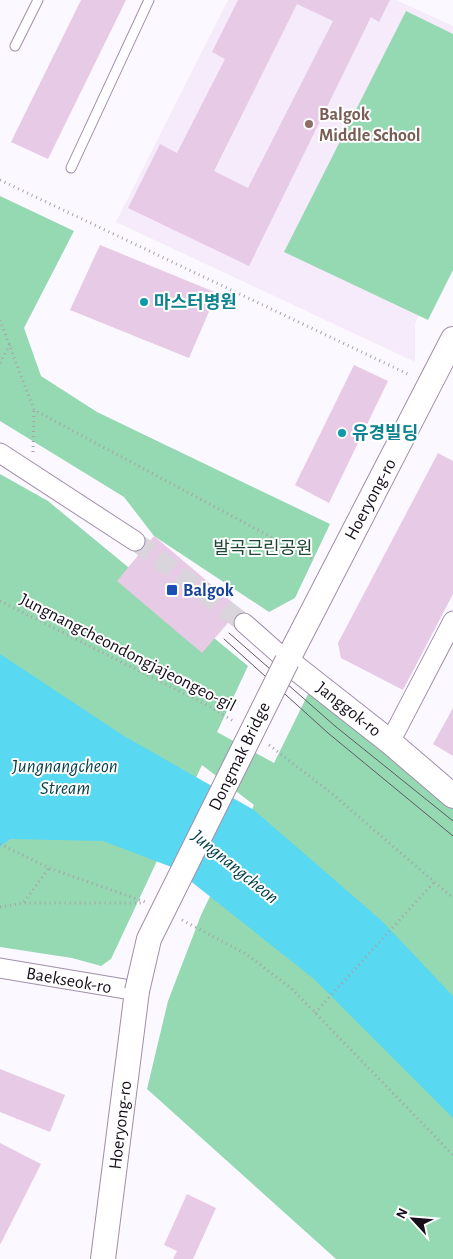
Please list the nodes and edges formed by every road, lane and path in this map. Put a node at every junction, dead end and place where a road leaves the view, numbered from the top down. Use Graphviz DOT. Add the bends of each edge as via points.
graph roads {
  1 [pos="38,0"];
  2 [pos="149,0"];
  3 [pos="15,46"];
  4 [pos="71,168"];
  5 [pos="0,180"];
  6 [pos="0,320"];
  7 [pos="0,329"];
  8 [pos="6,332"];
  9 [pos="453,339"];
  10 [pos="10,343"];
  11 [pos="0,363"];
  12 [pos="430,385"];
  13 [pos="34,410"];
  14 [pos="0,453"];
  15 [pos="32,473"];
  16 [pos="135,541"];
  17 [pos="332,570"];
  18 [pos="0,601"];
  19 [pos="453,621"];
  20 [pos="244,623"];
  21 [pos="286,660"];
  22 [pos="238,724"];
  23 [pos="263,741"];
  24 [pos="390,742"];
  25 [pos="453,796"];
  26 [pos="0,844"];
  27 [pos="24,856"];
  28 [pos="49,868"];
  29 [pos="435,882"];
  30 [pos="453,898"];
  31 [pos="24,903"];
  32 [pos="148,904"];
  33 [pos="0,907"];
  34 [pos="0,968"];
  35 [pos="137,991"];
  36 [pos="453,1156"];
  37 [pos="102,1259"];
  1 -- 3 [label="lane"];
  2 -- 4 [label="lane"];
  5 -- 12 [label="path"];
  6 -- 8 [label="path"];
  7 -- 8 [label="path"];
  8 -- 10 [label="path"];
  9 -- 12 [label="street, Hoeryong-ro"];
  10 -- 11 [label="path"];
  10 -- 13 [label="path"];
  12 -- 17 [label="street, Hoeryong-ro"];
  13 -- 15 [label="path"];
  13 -- 17 [label="path"];
  14 -- 15 [label="street"];
  15 -- 16 [label="street"];
  17 -- 21 [label="street, Hoeryong-ro"];
  18 -- 22 [label="path, Jungnangcheondongjajeongeo-gil" via="206,704"];
  19 -- 24 [label="street"];
  20 -- 21 [label="street, Janggok-ro"];
  21 -- 24 [label="street, Janggok-ro"];
  21 -- 35 [label="street, Dongmak Bridge, bridge" via="150,939"];
  23 -- 29 [label="path" via="330,792"];
  24 -- 25 [label="street, Janggok-ro"];
  26 -- 27 [label="path"];
  28 -- 31 [label="path"];
  29 -- 30 [label="path"];
  29 -- 36 [label="path" via="315,1013"];
  31 -- 32 [label="path"];
  31 -- 33 [label="path"];
  34 -- 35 [label="street, Baekseok-ro"];
  35 -- 37 [label="street, Hoeryong-ro"];
}
